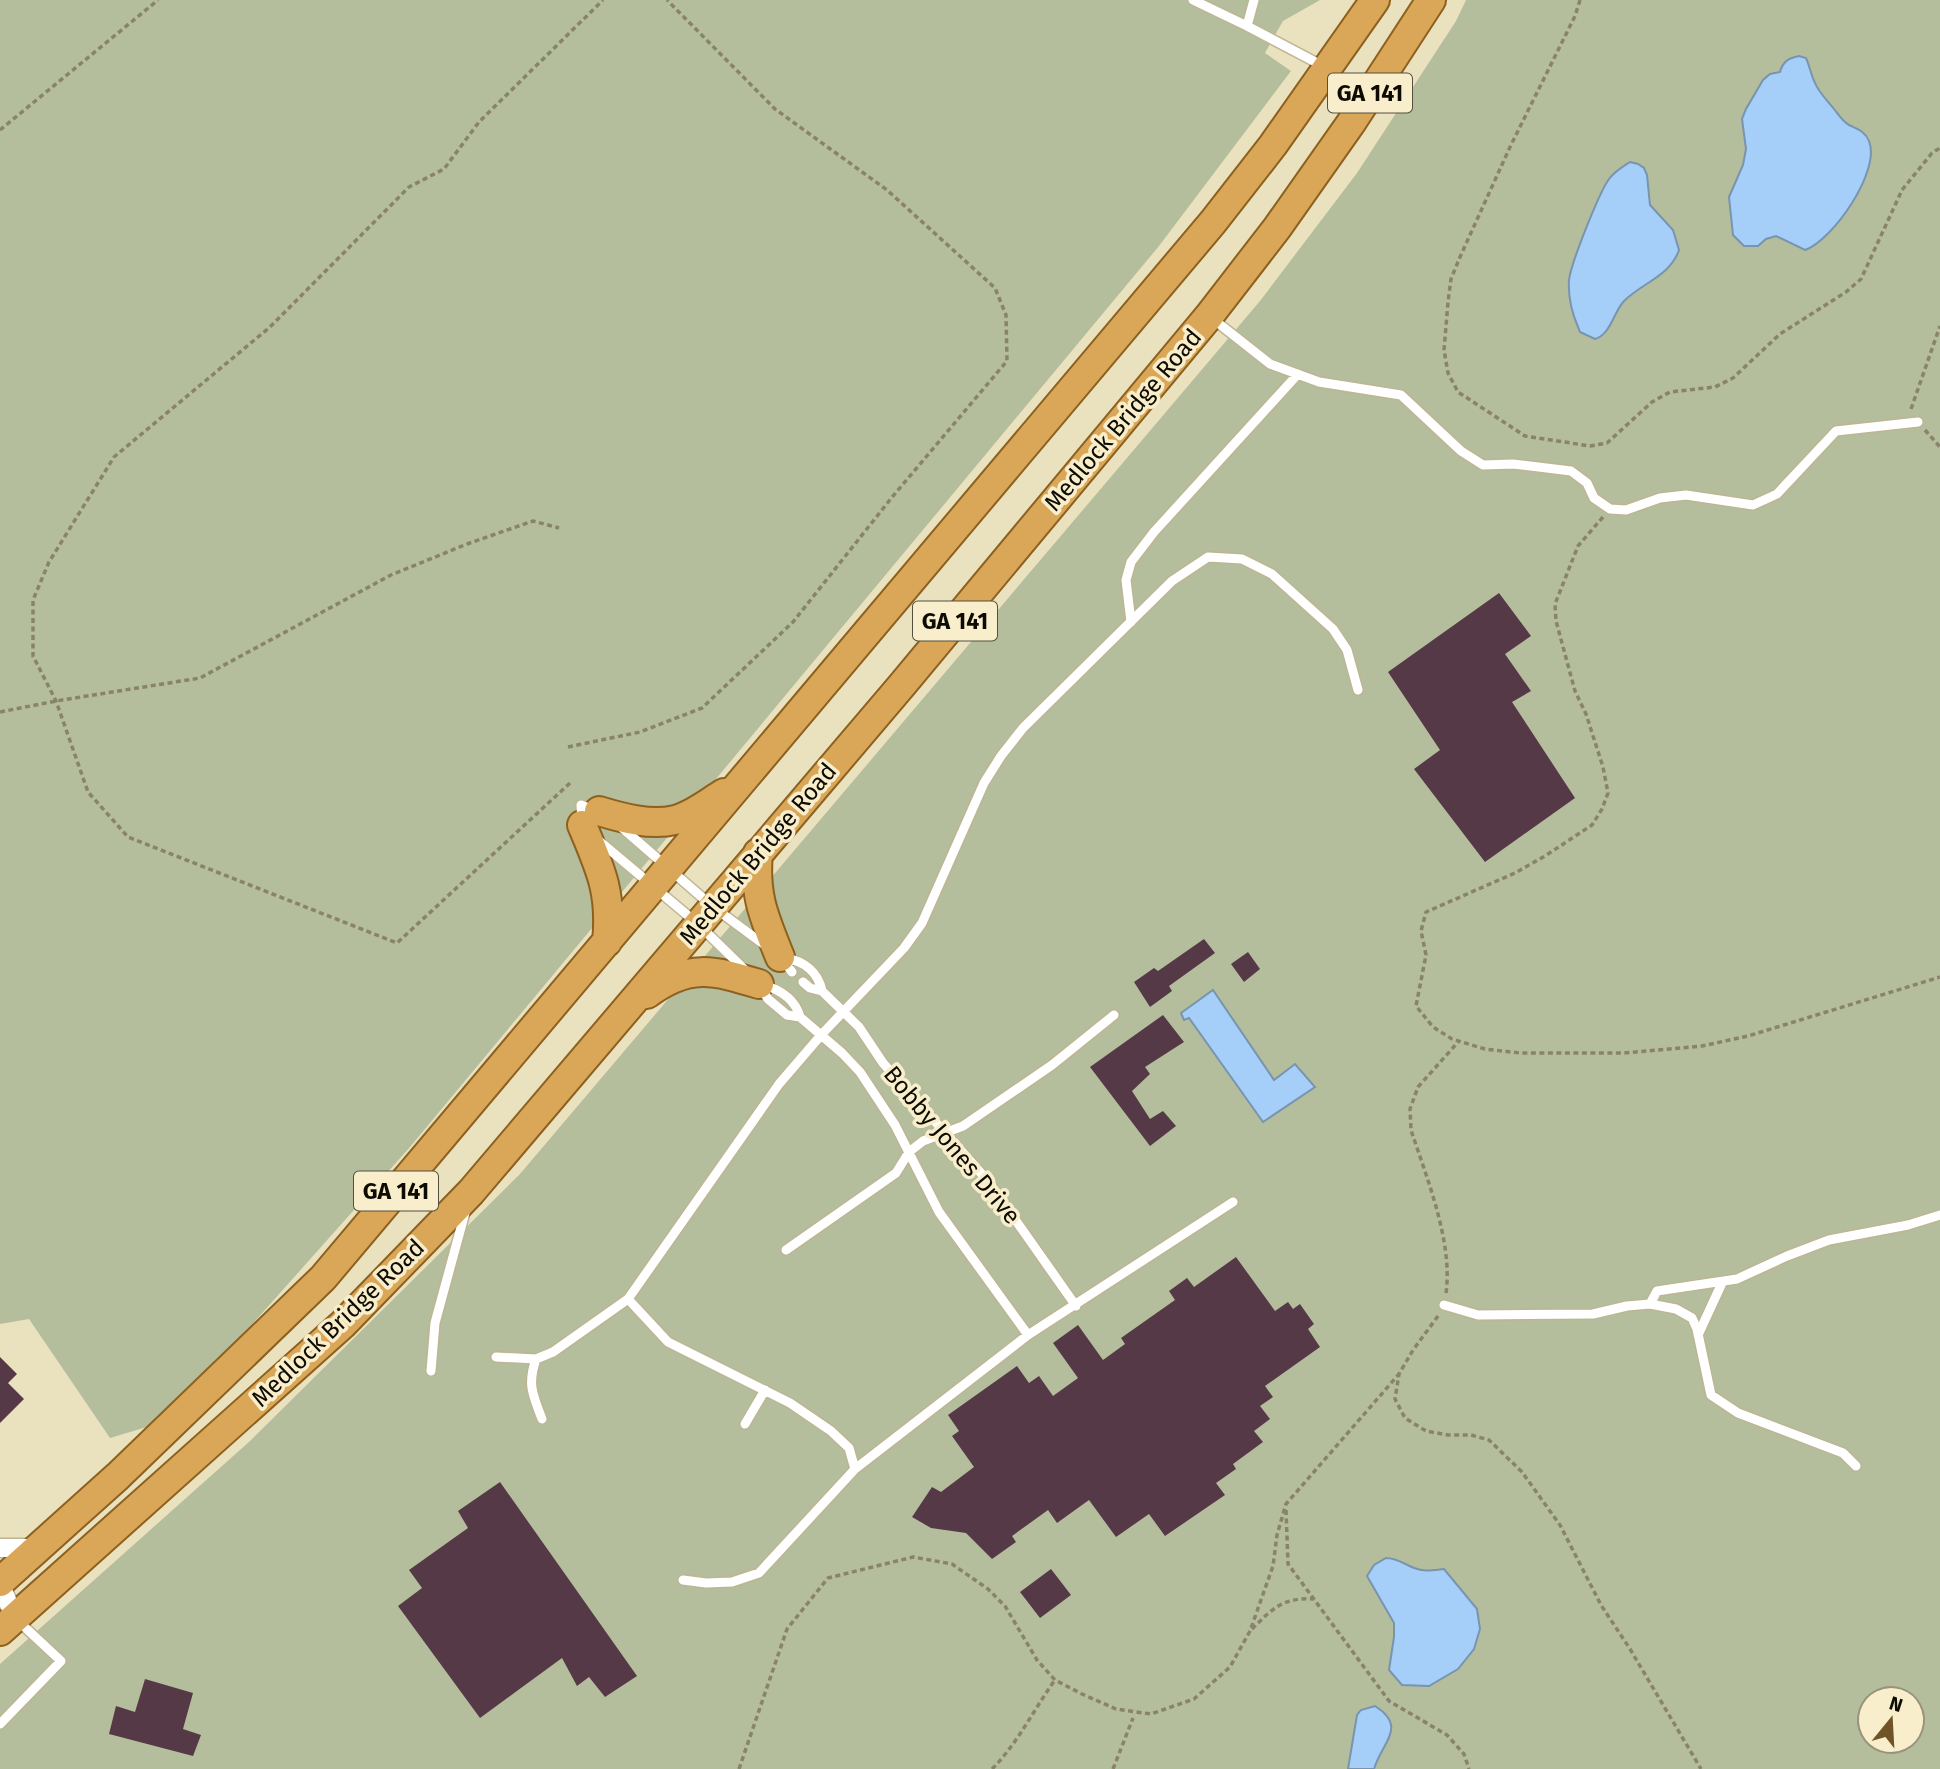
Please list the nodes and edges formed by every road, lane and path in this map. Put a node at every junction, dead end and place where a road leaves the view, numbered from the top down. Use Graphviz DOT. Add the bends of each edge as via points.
graph roads {
  1 [pos="158,0"];
  2 [pos="603,0"];
  3 [pos="667,0"];
  4 [pos="1193,0"];
  5 [pos="1254,0"];
  6 [pos="1374,0"];
  7 [pos="1431,0"];
  8 [pos="1580,0"];
  9 [pos="1247,26"];
  10 [pos="1327,68"];
  11 [pos="0,130"];
  12 [pos="1940,148"];
  13 [pos="1209,316"];
  14 [pos="1940,326"];
  15 [pos="1298,374"];
  16 [pos="1919,422"];
  17 [pos="1940,447"];
  18 [pos="1610,509"];
  19 [pos="559,528"];
  20 [pos="1131,622"];
  21 [pos="1358,690"];
  22 [pos="56,701"];
  23 [pos="0,712"];
  24 [pos="568,747"];
  25 [pos="744,780"];
  26 [pos="570,783"];
  27 [pos="590,818"];
  28 [pos="758,853"];
  29 [pos="662,877"];
  30 [pos="705,915"];
  31 [pos="607,942"];
  32 [pos="774,970"];
  33 [pos="1940,977"];
  34 [pos="803,982"];
  35 [pos="822,991"];
  36 [pos="628,1008"];
  37 [pos="844,1011"];
  38 [pos="1114,1015"];
  39 [pos="800,1017"];
  40 [pos="822,1034"];
  41 [pos="1459,1041"];
  42 [pos="944,1133"];
  43 [pos="909,1152"];
  44 [pos="471,1192"];
  45 [pos="1233,1202"];
  46 [pos="1940,1215"];
  47 [pos="786,1250"];
  48 [pos="1722,1283"];
  49 [pos="628,1299"];
  50 [pos="1650,1304"];
  51 [pos="1444,1305"];
  52 [pos="1076,1306"];
  53 [pos="1028,1335"];
  54 [pos="1698,1336"];
  55 [pos="496,1357"];
  56 [pos="536,1359"];
  57 [pos="431,1370"];
  58 [pos="1399,1374"];
  59 [pos="765,1390"];
  60 [pos="542,1419"];
  61 [pos="745,1424"];
  62 [pos="1856,1466"];
  63 [pos="855,1469"];
  64 [pos="1286,1504"];
  65 [pos="37,1548"];
  66 [pos="0,1549"];
  67 [pos="683,1580"];
  68 [pos="0,1583"];
  69 [pos="1315,1600"];
  70 [pos="5,1620"];
  71 [pos="1250,1631"];
  72 [pos="1055,1680"];
  73 [pos="1133,1718"];
  74 [pos="0,1724"];
  75 [pos="739,1769"];
  76 [pos="992,1769"];
  77 [pos="1113,1769"];
  78 [pos="1469,1769"];
  79 [pos="1701,1769"];
  1 -- 11 [label="path"];
  2 -- 22 [label="path" via="479,122 444,169 409,187 270,327 114,457 49,562 33,600 33,656"];
  3 -- 24 [label="path" via="775,109 887,190 995,288 1006,315 1007,361 793,622 702,708 640,732"];
  4 -- 9 [label="lane"];
  5 -- 9 [label="lane"];
  6 -- 10 [label="highway, Medlock Bridge Road / GA 141"];
  7 -- 13 [label="highway, Medlock Bridge Road / GA 141" via="1277,228"];
  8 -- 12 [label="path" via="1460,257 1448,302 1444,349 1458,393 1525,436 1590,446 1607,443 1652,402 1670,392 1715,387 1734,378 1780,334 1861,279 1902,190"];
  9 -- 10 [label="lane"];
  10 -- 25 [label="highway, Medlock Bridge Road / GA 141" via="1213,222"];
  13 -- 15 [label="lane" via="1270,364"];
  13 -- 28 [label="highway, Medlock Bridge Road / GA 141"];
  14 -- 16 [label="path" via="1910,408"];
  15 -- 18 [label="lane" via="1319,382 1401,395 1461,451 1483,465 1571,471"];
  15 -- 20 [label="lane" via="1131,562 1126,580"];
  16 -- 17 [label="path"];
  16 -- 18 [label="lane" via="1836,430 1777,494 1753,505 1686,495 1626,510"];
  18 -- 41 [label="path" via="1578,546 1555,604 1575,691 1608,793 1592,825 1545,856 1426,912 1421,931 1426,955 1416,1006 1433,1027"];
  19 -- 22 [label="path" via="533,521 391,575 200,678"];
  20 -- 21 [label="lane" via="1172,581 1208,557 1242,559 1272,574 1333,629 1347,650"];
  20 -- 37 [label="lane" via="1023,728 1001,756 984,783 922,923"];
  22 -- 23 [label="path"];
  22 -- 26 [label="path" via="88,792 128,837 397,943"];
  25 -- 27 [label="highway" via="676,820"];
  25 -- 29 [label="highway, Medlock Bridge Road / GA 141"];
  27 -- 29 [label="lane, Bobby Jones Drive" via="622,827"];
  27 -- 29 [label="lane, Bobby Jones Drive" via="596,838"];
  27 -- 31 [label="highway" via="608,897"];
  28 -- 30 [label="highway, Medlock Bridge Road / GA 141"];
  28 -- 32 [label="highway" via="756,873"];
  29 -- 30 [label="lane, Bobby Jones Drive"];
  29 -- 30 [label="lane, Bobby Jones Drive"];
  29 -- 31 [label="highway, Medlock Bridge Road / GA 141"];
  30 -- 32 [label="lane, Bobby Jones Drive"];
  30 -- 32 [label="lane, Bobby Jones Drive"];
  30 -- 36 [label="highway, Medlock Bridge Road / GA 141"];
  31 -- 65 [label="highway, Medlock Bridge Road / GA 141" via="323,1278"];
  32 -- 35 [label="lane, Bobby Jones Drive" via="798,960 819,977"];
  32 -- 36 [label="highway" via="696,971 655,988"];
  32 -- 39 [label="lane, Bobby Jones Drive" via="778,989 797,1006"];
  32 -- 39 [label="lane, Bobby Jones Drive" via="768,999 787,1015"];
  33 -- 41 [label="path" via="1702,1046 1624,1053 1520,1054"];
  34 -- 35 [label="lane, Bobby Jones Drive"];
  35 -- 37 [label="lane, Bobby Jones Drive"];
  36 -- 44 [label="highway, Medlock Bridge Road / GA 141"];
  37 -- 40 [label="lane"];
  37 -- 42 [label="lane, Bobby Jones Drive"];
  38 -- 42 [label="lane" via="1052,1065 963,1126"];
  39 -- 40 [label="lane, Bobby Jones Drive"];
  40 -- 43 [label="lane, Bobby Jones Drive" via="878,1096"];
  40 -- 49 [label="lane" via="779,1084"];
  41 -- 51 [label="path" via="1418,1087 1410,1109 1411,1130 1447,1255"];
  42 -- 43 [label="lane"];
  42 -- 52 [label="lane, Bobby Jones Drive" via="988,1181"];
  43 -- 47 [label="lane" via="896,1173"];
  43 -- 53 [label="lane, Bobby Jones Drive" via="939,1212"];
  44 -- 57 [label="lane" via="435,1323"];
  44 -- 70 [label="highway, Medlock Bridge Road / GA 141" via="343,1324"];
  45 -- 52 [label="lane"];
  46 -- 48 [label="lane" via="1908,1226 1829,1240"];
  48 -- 50 [label="lane" via="1657,1291"];
  48 -- 54 [label="lane"];
  49 -- 56 [label="lane"];
  49 -- 59 [label="lane" via="668,1342"];
  50 -- 51 [label="lane" via="1593,1314 1490,1315"];
  50 -- 54 [label="lane" via="1685,1312"];
  51 -- 58 [label="path"];
  52 -- 53 [label="lane"];
  53 -- 63 [label="lane"];
  54 -- 62 [label="lane" via="1711,1395 1738,1413 1843,1453"];
  55 -- 56 [label="lane"];
  56 -- 60 [label="lane" via="531,1388"];
  58 -- 64 [label="path"];
  58 -- 79 [label="path" via="1395,1399 1405,1418 1426,1431 1489,1440 1522,1472 1560,1525 1601,1605"];
  59 -- 61 [label="lane"];
  59 -- 63 [label="lane" via="831,1431 849,1448"];
  63 -- 67 [label="lane" via="759,1573 732,1582"];
  64 -- 69 [label="path" via="1288,1564"];
  64 -- 71 [label="path" via="1273,1566"];
  65 -- 66 [label="street"];
  65 -- 68 [label="highway, Medlock Bridge Road / GA 141"];
  68 -- 70 [label="street"];
  69 -- 71 [label="path" via="1297,1598 1275,1606"];
  69 -- 78 [label="path" via="1389,1700 1447,1735 1464,1754"];
  70 -- 74 [label="lane" via="61,1661"];
  71 -- 72 [label="path" via="1230,1667 1194,1699 1151,1714 1116,1709"];
  72 -- 75 [label="path" via="1037,1660 1005,1606 952,1564 913,1557 828,1578 787,1629"];
  72 -- 76 [label="path" via="1012,1749"];
  73 -- 77 [label="path"];
}
